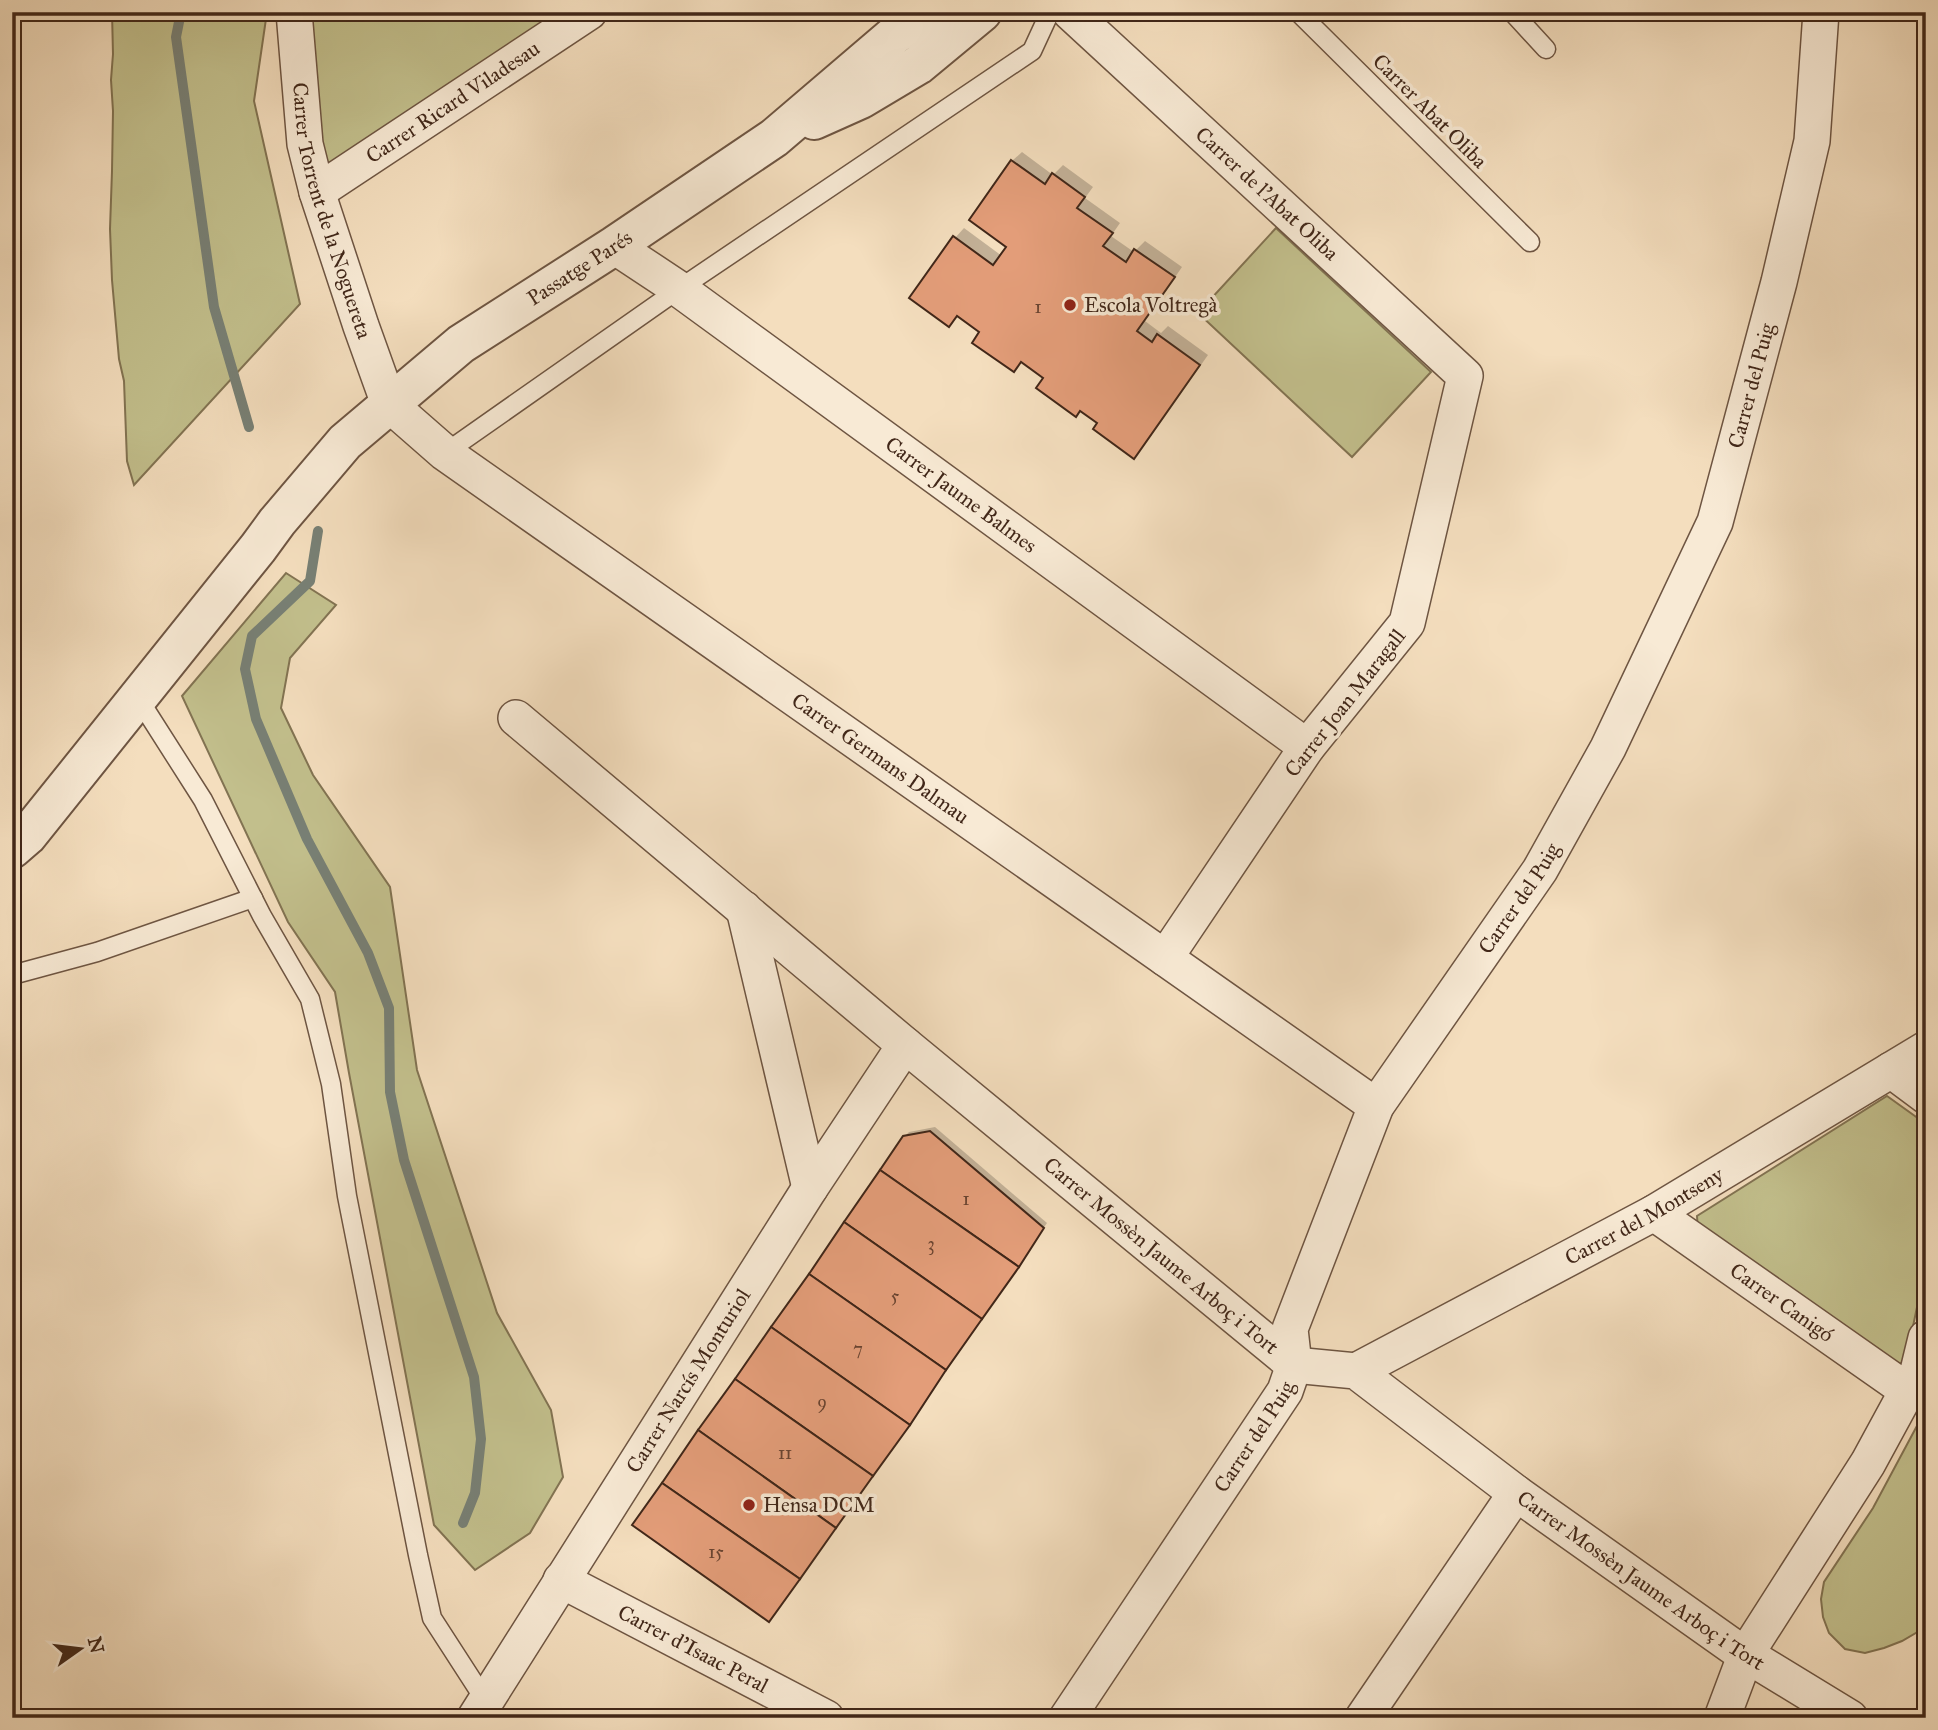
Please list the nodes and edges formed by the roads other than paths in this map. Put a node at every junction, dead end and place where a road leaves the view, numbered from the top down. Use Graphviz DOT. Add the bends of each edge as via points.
graph roads {
  1 [pos="294,12"];
  2 [pos="589,12"];
  3 [pos="938,12"];
  4 [pos="982,12"];
  5 [pos="1051,12"];
  6 [pos="1070,12"];
  7 [pos="1298,12"];
  8 [pos="1512,12"];
  9 [pos="1821,12"];
  10 [pos="1546,49"];
  11 [pos="774,138"];
  12 [pos="317,192"];
  13 [pos="1530,242"];
  14 [pos="614,246"];
  15 [pos="679,289"];
  16 [pos="1465,376"];
  17 [pos="389,404"];
  18 [pos="445,453"];
  19 [pos="138,698"];
  20 [pos="516,718"];
  21 [pos="1307,747"];
  22 [pos="12,849"];
  23 [pos="253,898"];
  24 [pos="744,909"];
  25 [pos="1165,958"];
  26 [pos="12,975"];
  27 [pos="905,1045"];
  28 [pos="1926,1049"];
  29 [pos="1891,1070"];
  30 [pos="1926,1096"];
  31 [pos="1376,1106"];
  32 [pos="810,1188"];
  33 [pos="1654,1213"];
  34 [pos="1926,1338"];
  35 [pos="1294,1365"];
  36 [pos="1356,1371"];
  37 [pos="1908,1391"];
  38 [pos="1516,1493"];
  39 [pos="561,1580"];
  40 [pos="1746,1654"];
  41 [pos="480,1709"];
  42 [pos="826,1718"];
  43 [pos="1067,1718"];
  44 [pos="1363,1718"];
  45 [pos="1722,1718"];
  46 [pos="1850,1718"];
  1 -- 12 [label="street, Carrer Torrent de la Noguereta" via="305,145"];
  2 -- 12 [label="street, Carrer Ricard Viladesau"];
  3 -- 11 [label="street, Passatge Parés" via="897,33"];
  4 -- 11 [label="street, Passatge Parés" via="918,65 861,99"];
  5 -- 15 [label="lane" via="1032,51"];
  6 -- 16 [label="street, Carrer de l'Abat Oliba"];
  7 -- 13 [label="lane, Carrer Abat Oliba"];
  8 -- 10 [label="lane"];
  9 -- 31 [label="street, Carrer del Puig" via="1812,141 1716,522 1608,748 1540,870"];
  11 -- 14 [label="street, Passatge Parés"];
  12 -- 17 [label="street, Carrer Torrent de la Noguereta"];
  14 -- 15 [label="street, Carrer Jaume Balmes"];
  14 -- 17 [label="street, Passatge Parés" via="461,344"];
  15 -- 18 [label="lane"];
  15 -- 21 [label="street, Carrer Jaume Balmes"];
  16 -- 21 [label="street, Carrer Joan Maragall" via="1407,623"];
  17 -- 18 [label="street, Carrer Germans Dalmau"];
  17 -- 19 [label="street, Passatge Parés" via="345,443 304,489"];
  18 -- 25 [label="street, Carrer Germans Dalmau"];
  19 -- 22 [label="street, Passatge Parés"];
  19 -- 23 [label="lane" via="203,800"];
  20 -- 24 [label="street, Carrer Mossèn Jaume Arboç i Tort"];
  21 -- 25 [label="street, Carrer Joan Maragall"];
  23 -- 26 [label="lane" via="97,952"];
  23 -- 41 [label="lane" via="310,999 331,1084 347,1196 432,1618"];
  24 -- 27 [label="street, Carrer Mossèn Jaume Arboç i Tort"];
  24 -- 32 [label="street"];
  25 -- 31 [label="street, Carrer Germans Dalmau"];
  27 -- 32 [label="street, Carrer Narcís Monturiol"];
  27 -- 35 [label="street, Carrer Mossèn Jaume Arboç i Tort"];
  28 -- 29 [label="street, Carrer del Montseny"];
  29 -- 30 [label="street"];
  29 -- 33 [label="street, Carrer del Montseny"];
  31 -- 35 [label="street, Carrer del Puig" via="1290,1329"];
  32 -- 39 [label="street, Carrer Narcís Monturiol"];
  33 -- 36 [label="street, Carrer del Montseny"];
  33 -- 37 [label="street, Carrer Canigó"];
  34 -- 37 [label="street"];
  35 -- 36 [label="street, Carrer Mossèn Jaume Arboç i Tort"];
  35 -- 43 [label="street, Carrer del Puig" via="1285,1391"];
  36 -- 38 [label="street, Carrer Mossèn Jaume Arboç i Tort"];
  37 -- 40 [label="street" via="1868,1464"];
  38 -- 40 [label="street, Carrer Mossèn Jaume Arboç i Tort"];
  38 -- 44 [label="street"];
  39 -- 41 [label="street, Carrer Narcís Monturiol"];
  39 -- 42 [label="street, Carrer d'Isaac Peral"];
  40 -- 45 [label="street"];
  40 -- 46 [label="street, Carrer Mossèn Jaume Arboç i Tort"];
}
